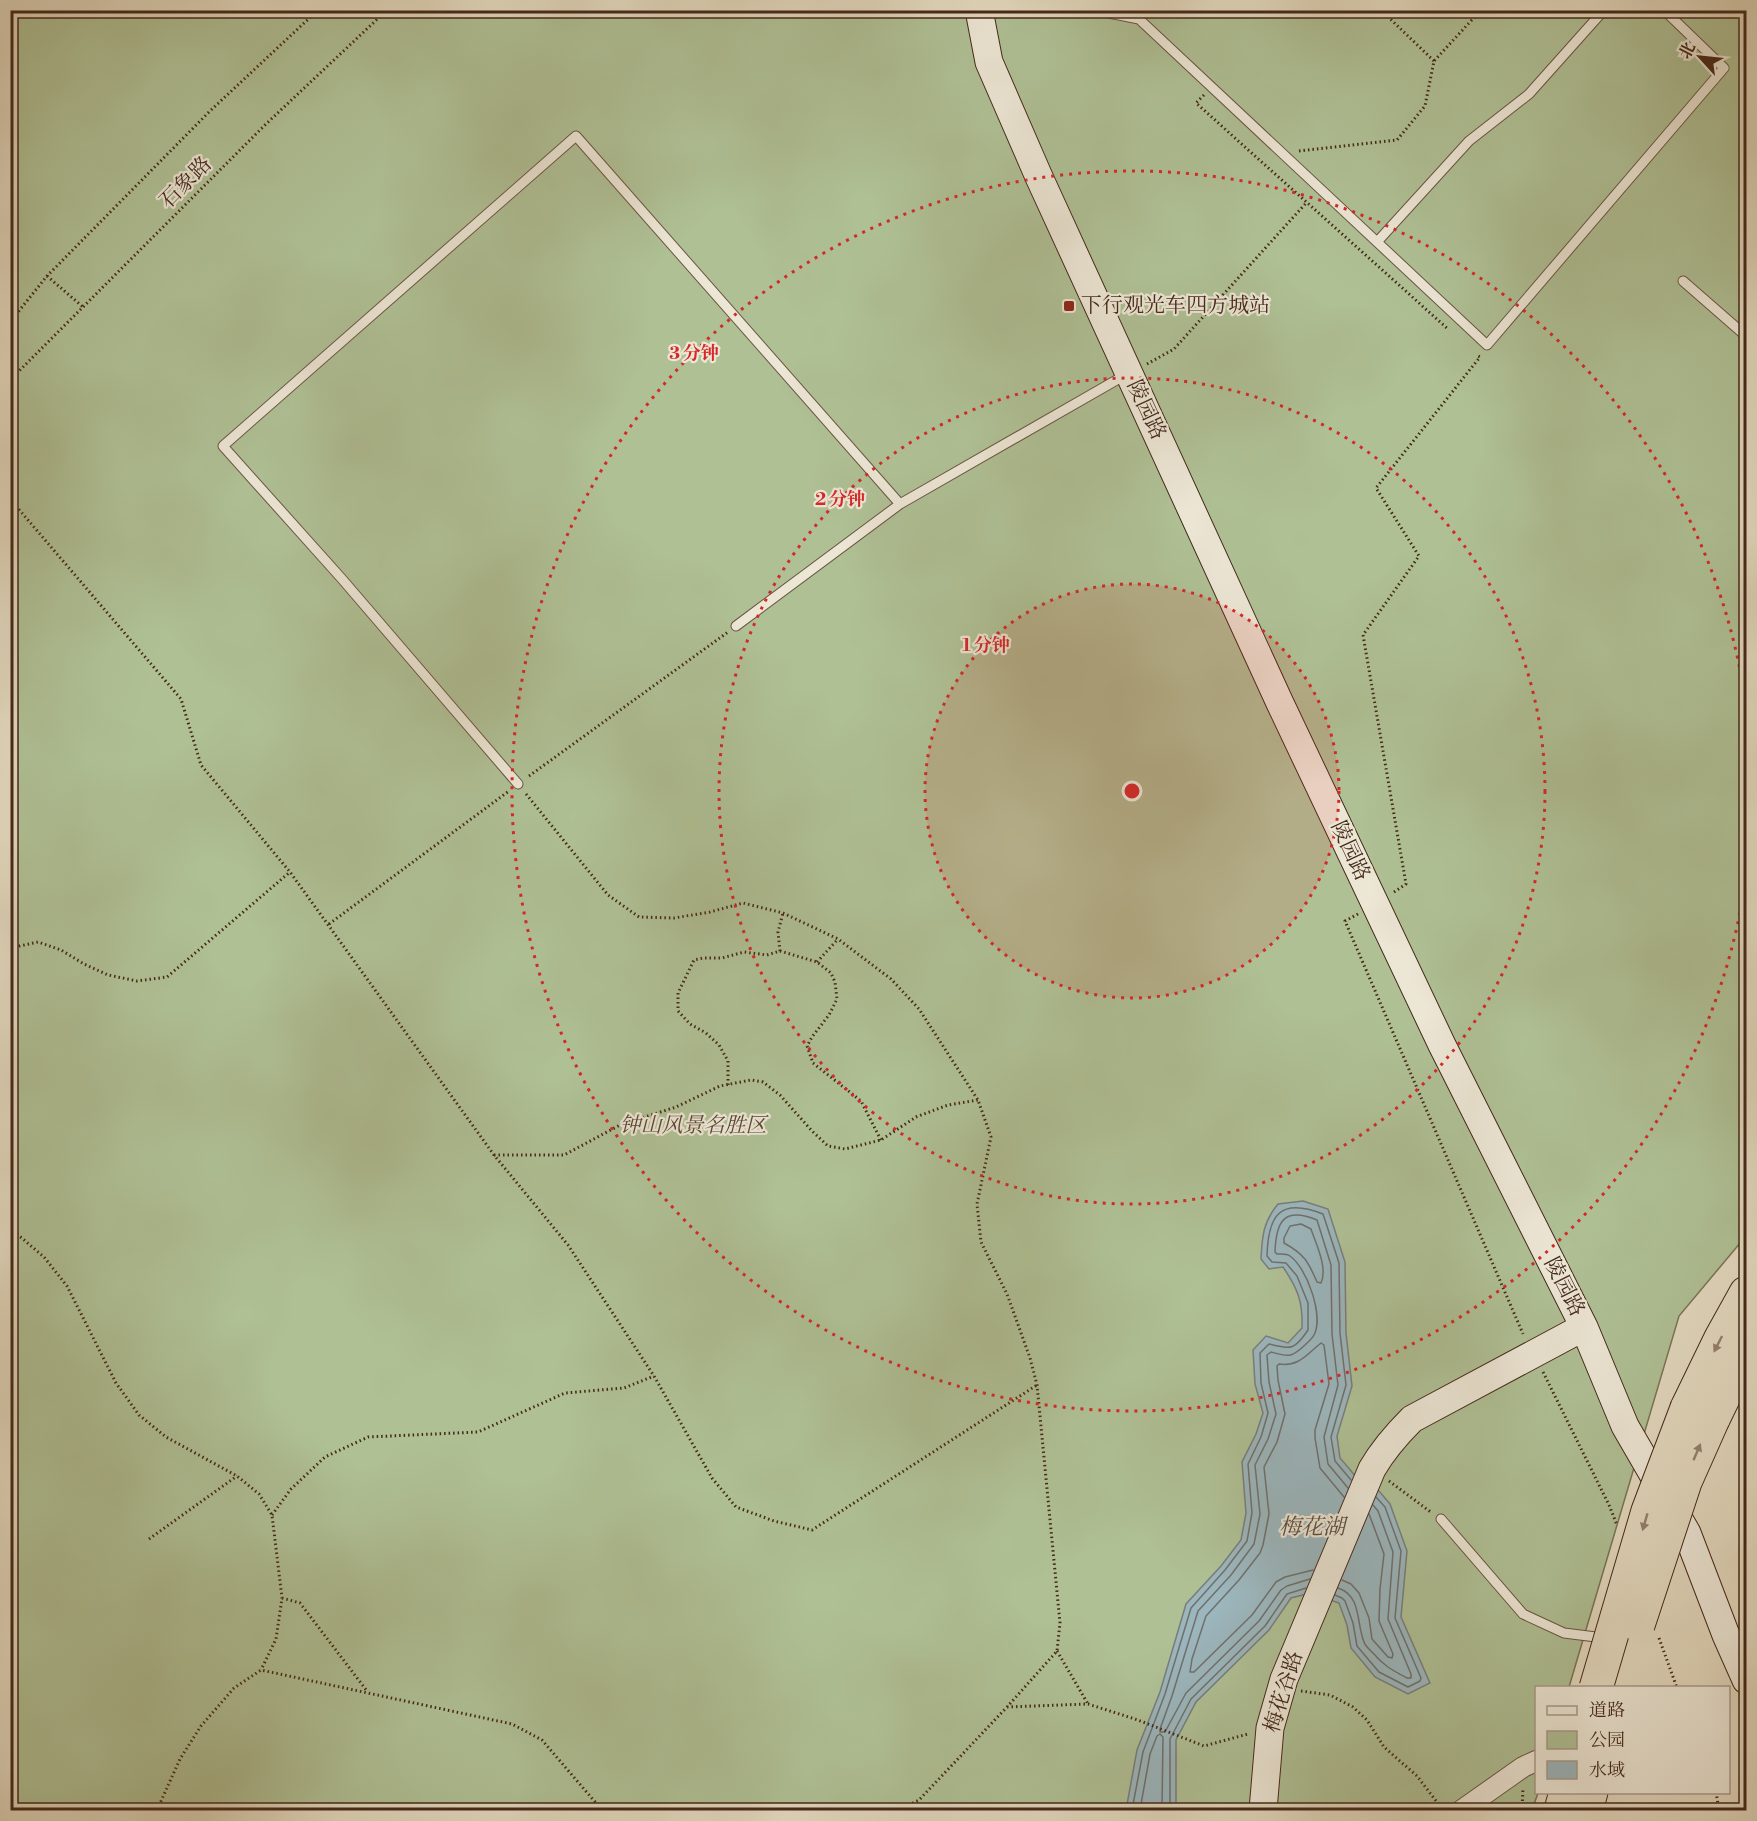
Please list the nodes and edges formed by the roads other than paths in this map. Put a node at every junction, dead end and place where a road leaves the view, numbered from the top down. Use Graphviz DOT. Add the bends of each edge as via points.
graph roads {
  1 [pos="979,10"];
  2 [pos="1094,10"];
  3 [pos="1604,10"];
  4 [pos="1664,10"];
  5 [pos="1377,242"];
  6 [pos="1683,281"];
  7 [pos="1746,336"];
  8 [pos="1129,373"];
  9 [pos="900,504"];
  10 [pos="736,626"];
  11 [pos="518,784"];
  12 [pos="1746,1293"];
  13 [pos="1584,1327"];
  14 [pos="1746,1351"];
  15 [pos="1700,1414"];
  16 [pos="1441,1519"];
  17 [pos="1687,1533"];
  18 [pos="1612,1639"];
  19 [pos="1746,1680"];
  20 [pos="1597,1686"];
  21 [pos="1597,1686"];
  22 [pos="1621,1686"];
  23 [pos="1535,1761"];
  24 [pos="1565,1794"];
  25 [pos="1590,1794"];
  26 [pos="1263,1810"];
  27 [pos="1461,1810"];
  28 [pos="1561,1810"];
  29 [pos="1586,1810"];
  1 -- 8 [label="street, 陵园路" via="989,62"];
  2 -- 5 [label="lane" via="1138,19"];
  3 -- 5 [label="lane" via="1529,94 1469,141"];
  4 -- 5 [label="lane" via="1724,68 1487,345"];
  6 -- 7 [label="lane"];
  8 -- 9 [label="lane"];
  8 -- 13 [label="street, 陵园路" via="1442,1046"];
  9 -- 10 [label="lane"];
  9 -- 11 [label="lane" via="576,136 223,446"];
  12 -- 15 [label="highway, one-way" via="1721,1338"];
  13 -- 17 [label="street, 陵园路" via="1625,1426"];
  13 -- 26 [label="street, 梅花谷路" via="1412,1419 1388,1444 1381,1475 1311,1612 1284,1679 1270,1728"];
  14 -- 15 [label="highway"];
  15 -- 20 [label="highway, one-way, bridge" via="1648,1511"];
  22 -- 15 [label="highway, one-way, bridge" via="1671,1520 1699,1446"];
  16 -- 18 [label="lane" via="1523,1614 1564,1633"];
  17 -- 18 [label="street" via="1633,1569"];
  17 -- 19 [label="street, 陵园路"];
  18 -- 21 [label="street"];
  23 -- 27 [label="street"];
  24 -- 28 [label="highway"];
  25 -- 29 [label="highway"];
}
